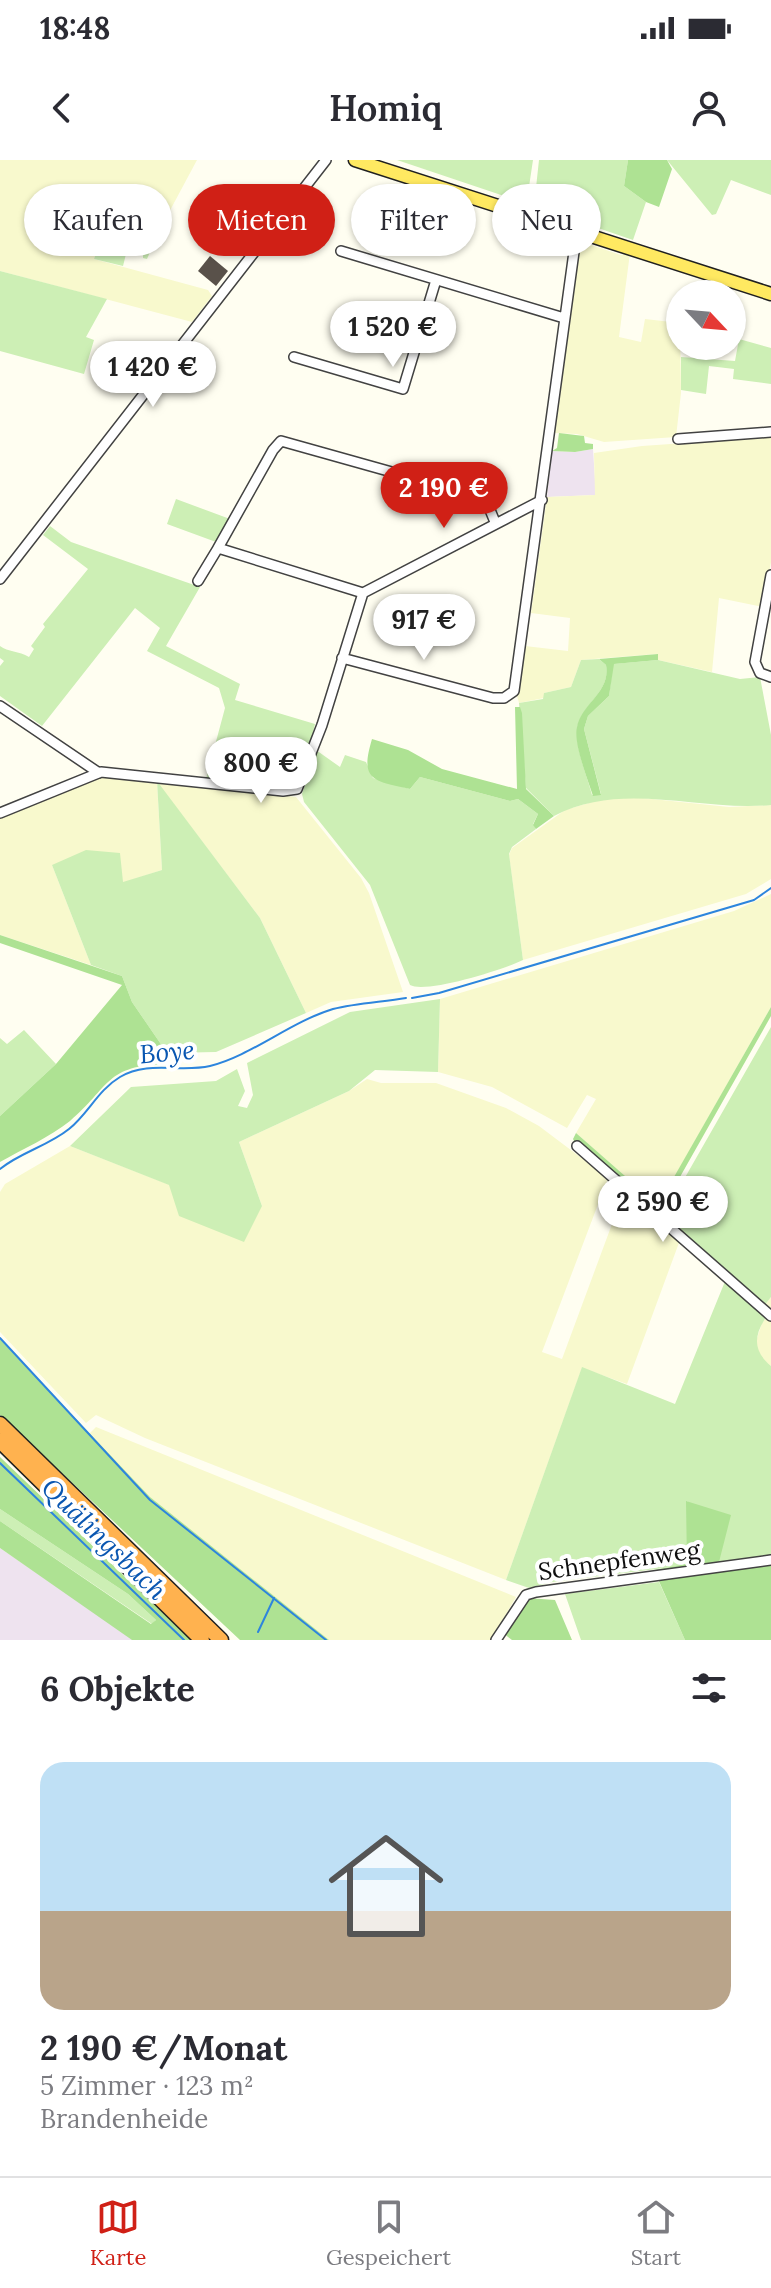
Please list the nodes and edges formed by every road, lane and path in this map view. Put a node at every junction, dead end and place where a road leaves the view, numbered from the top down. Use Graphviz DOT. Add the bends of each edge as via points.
graph roads {
  1 [pos="326,160"];
  2 [pos="355,160"];
  3 [pos="492,203"];
  4 [pos="601,238"];
  5 [pos="341,251"];
  6 [pos="573,256"];
  7 [pos="436,280"];
  8 [pos="771,294"];
  9 [pos="564,318"];
  10 [pos="294,357"];
  11 [pos="771,432"];
  12 [pos="678,439"];
  13 [pos="542,500"];
  14 [pos="495,522"];
  15 [pos="218,548"];
  16 [pos="771,575"];
  17 [pos="0,579"];
  18 [pos="198,581"];
  19 [pos="363,593"];
  20 [pos="342,658"];
  21 [pos="771,677"];
  22 [pos="0,706"];
  23 [pos="99,773"];
  24 [pos="0,813"];
  25 [pos="577,1146"];
  26 [pos="771,1316"];
  27 [pos="0,1424"];
  28 [pos="0,1441"];
  29 [pos="771,1560"];
  30 [pos="202,1640"];
  31 [pos="221,1640"];
  32 [pos="496,1640"];
  1 -- 17 [label="street"];
  2 -- 3 [label="main road"];
  4 -- 8 [label="main road"];
  5 -- 7 [label="street"];
  6 -- 9 [label="street"];
  7 -- 9 [label="street"];
  7 -- 10 [label="street" via="403,389"];
  9 -- 13 [label="street"];
  11 -- 12 [label="street"];
  13 -- 14 [label="street"];
  13 -- 20 [label="street" via="516,684 507,697 493,698"];
  14 -- 15 [label="street" via="481,497 281,441"];
  14 -- 19 [label="street"];
  15 -- 18 [label="street"];
  15 -- 19 [label="street"];
  16 -- 21 [label="street" via="755,662 760,673"];
  19 -- 20 [label="street"];
  20 -- 23 [label="street" via="297,789"];
  22 -- 23 [label="street"];
  23 -- 24 [label="street"];
  25 -- 26 [label="street"];
  27 -- 31 [label="highway"];
  28 -- 30 [label="highway"];
  29 -- 32 [label="street, Schnepfenweg" via="536,1592 526,1595"];
}
